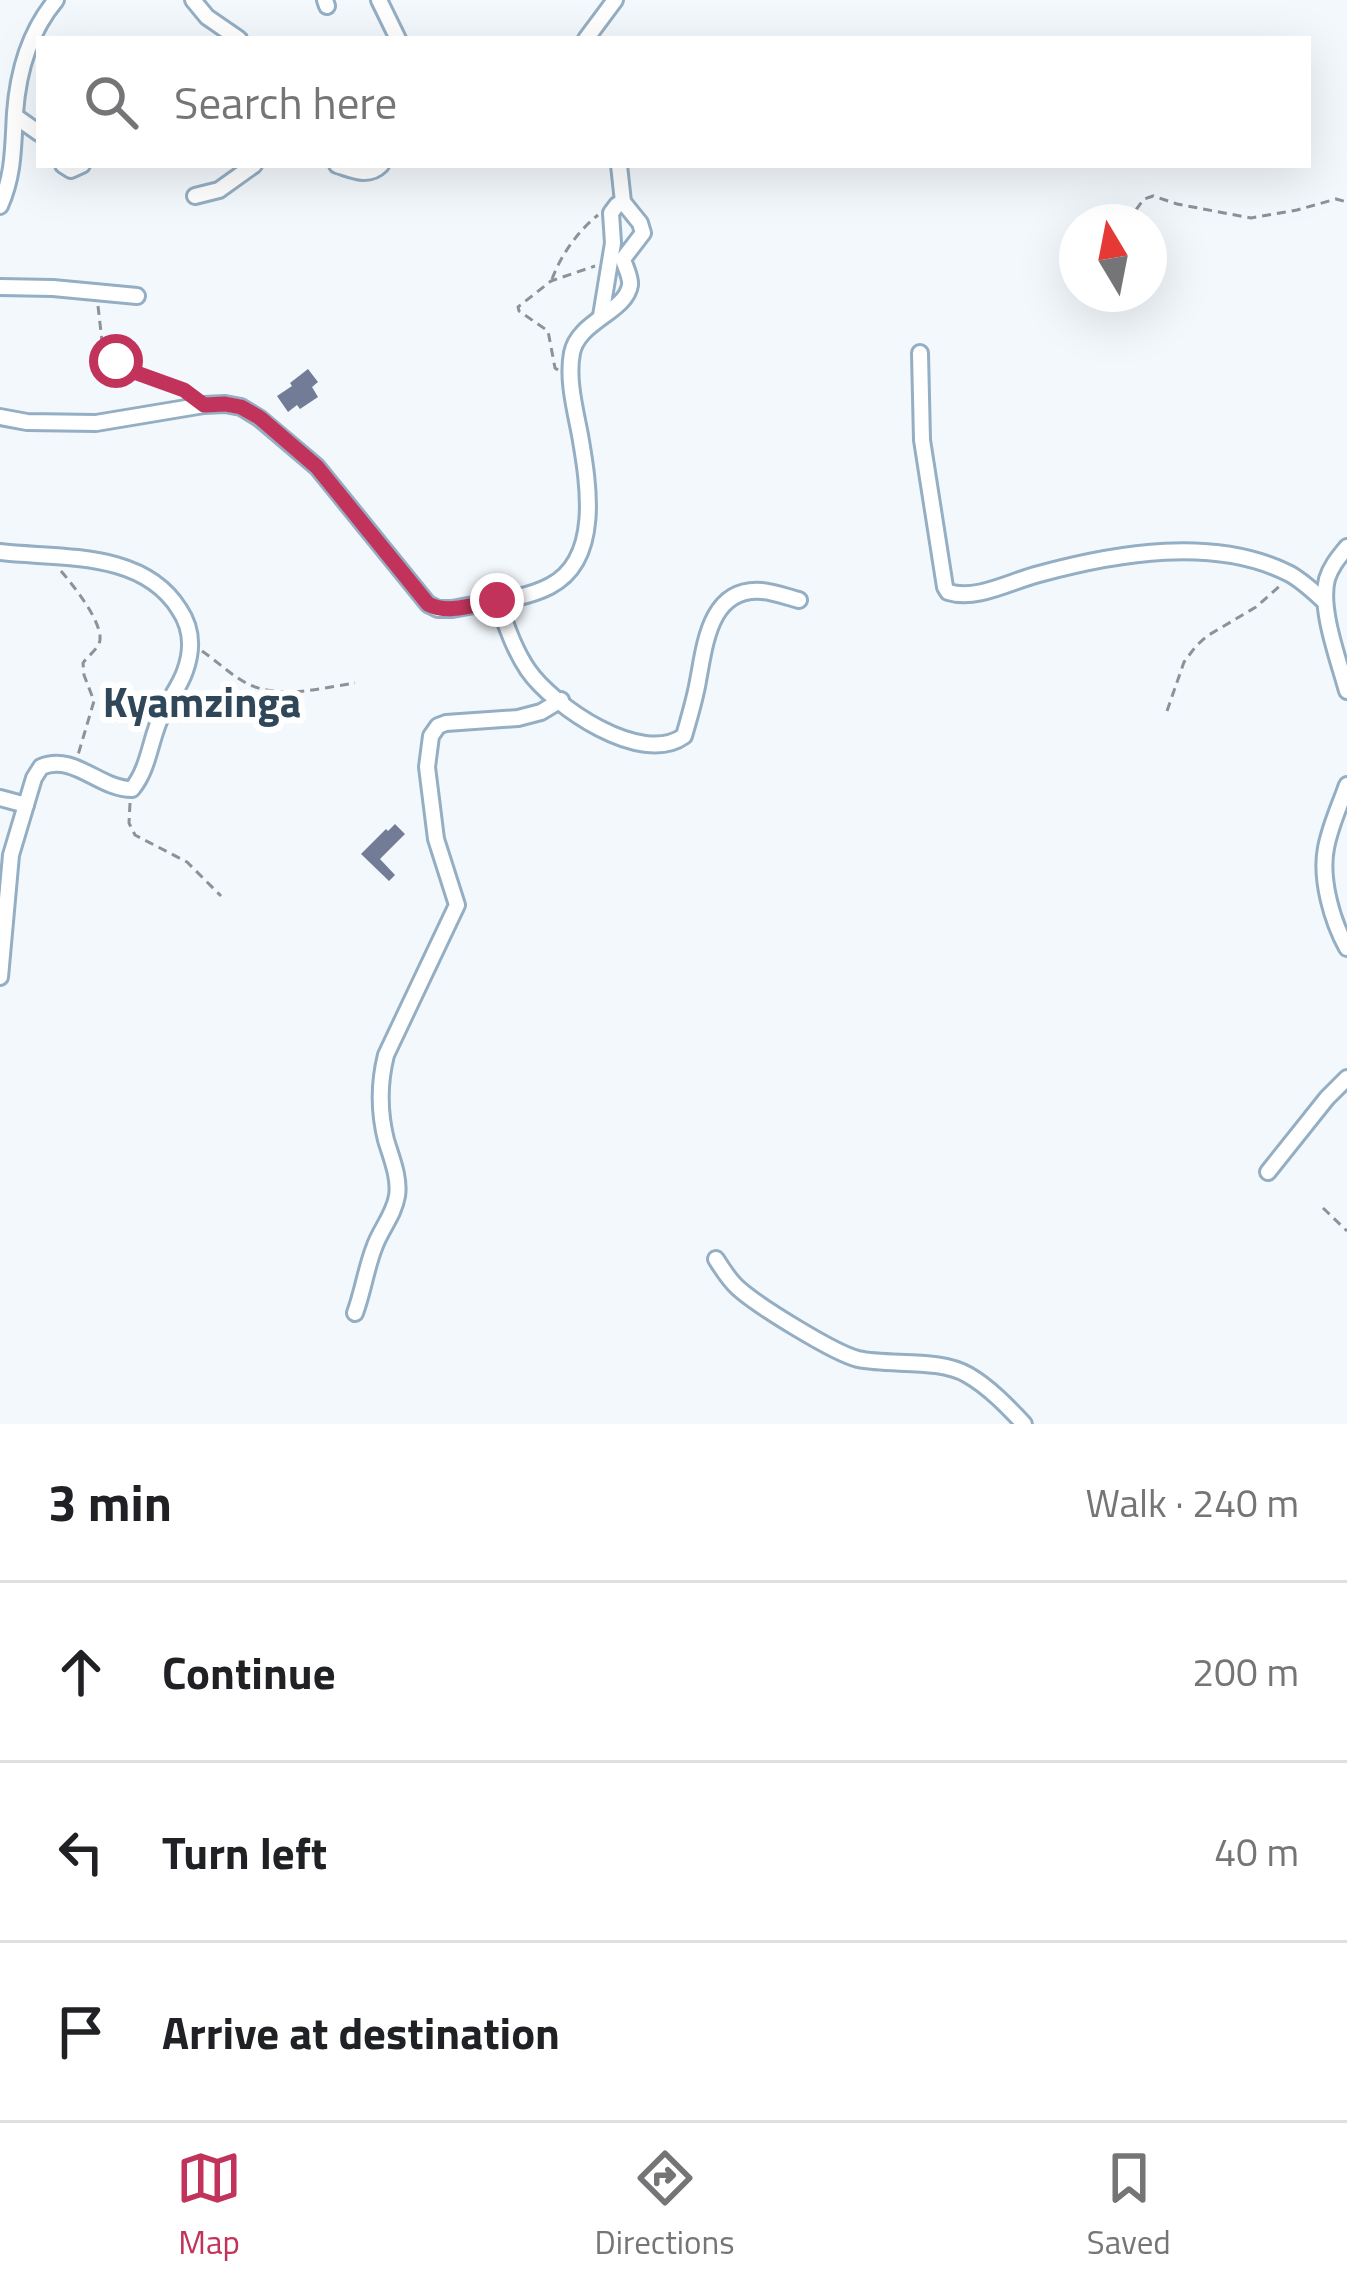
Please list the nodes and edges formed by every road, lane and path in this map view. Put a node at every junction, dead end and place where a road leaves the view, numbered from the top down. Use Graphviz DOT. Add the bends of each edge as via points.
graph roads {
  1 [pos="56,0"];
  2 [pos="193,0"];
  3 [pos="379,0"];
  4 [pos="615,0"];
  5 [pos="235,36"];
  6 [pos="397,36"];
  7 [pos="588,36"];
  8 [pos="0,100"];
  9 [pos="15,114"];
  10 [pos="36,131"];
  11 [pos="250,168"];
  12 [pos="348,168"];
  13 [pos="378,168"];
  14 [pos="619,168"];
  15 [pos="195,196"];
  16 [pos="1347,202"];
  17 [pos="1140,204"];
  18 [pos="0,206"];
  19 [pos="618,206"];
  20 [pos="609,262"];
  21 [pos="551,280"];
  22 [pos="0,287"];
  23 [pos="93,293"];
  24 [pos="137,296"];
  25 [pos="601,316"];
  26 [pos="920,353"];
  27 [pos="571,376"];
  28 [pos="204,405"];
  29 [pos="0,417"];
  30 [pos="1347,547"];
  31 [pos="0,552"];
  32 [pos="49,556"];
  33 [pos="1293,575"];
  34 [pos="497,600"];
  35 [pos="799,600"];
  36 [pos="1325,602"];
  37 [pos="190,644"];
  38 [pos="355,683"];
  39 [pos="1347,691"];
  40 [pos="561,700"];
  41 [pos="1167,711"];
  42 [pos="71,766"];
  43 [pos="1347,784"];
  44 [pos="132,790"];
  45 [pos="0,798"];
  46 [pos="26,805"];
  47 [pos="221,896"];
  48 [pos="1347,949"];
  49 [pos="0,977"];
  50 [pos="1347,1078"];
  51 [pos="1268,1172"];
  52 [pos="1323,1208"];
  53 [pos="1347,1231"];
  54 [pos="716,1259"];
  55 [pos="355,1312"];
  56 [pos="1024,1424"];
  1 -- 9 [label="street" via="30,39"];
  2 -- 5 [label="street"];
  3 -- 6 [label="street"];
  4 -- 7 [label="street"];
  8 -- 9 [label="street"];
  9 -- 10 [label="street"];
  9 -- 18 [label="street" via="12,173"];
  11 -- 15 [label="street"];
  12 -- 13 [label="street"];
  14 -- 19 [label="street"];
  16 -- 17 [label="path" via="1251,218 1153,196"];
  19 -- 20 [label="street"];
  19 -- 21 [label="path" via="586,225"];
  19 -- 25 [label="street" via="643,233 623,259 629,290"];
  20 -- 21 [label="path"];
  20 -- 25 [label="street"];
  21 -- 27 [label="path" via="518,309 548,331 555,368"];
  22 -- 23 [label="street"];
  23 -- 24 [label="street"];
  23 -- 28 [label="path" via="102,340 116,361"];
  25 -- 27 [label="street" via="573,346"];
  26 -- 33 [label="street" via="922,440 948,592 991,590 1143,553 1207,553"];
  27 -- 34 [label="street" via="587,507 580,558 552,585"];
  28 -- 29 [label="street" via="97,423"];
  28 -- 34 [label="street" via="241,407 317,467 428,604 452,609"];
  30 -- 36 [label="street" via="1332,567"];
  31 -- 32 [label="street"];
  32 -- 37 [label="street" via="91,559 148,578 178,606"];
  32 -- 42 [label="path" via="100,637 83,663 94,701"];
  33 -- 36 [label="street"];
  33 -- 41 [label="path" via="1196,646"];
  34 -- 40 [label="street" via="530,672"];
  35 -- 40 [label="street" via="759,590 724,604 701,653 685,736 675,743 611,735"];
  36 -- 39 [label="street"];
  37 -- 38 [label="path" via="260,688"];
  37 -- 44 [label="street"];
  40 -- 55 [label="street" via="518,718 446,723 431,736 436,839 457,905 386,1054 384,1133 397,1197"];
  42 -- 44 [label="street"];
  42 -- 46 [label="street" via="41,767"];
  43 -- 48 [label="street" via="1324,872"];
  44 -- 47 [label="path" via="135,835 187,862"];
  45 -- 46 [label="street"];
  46 -- 49 [label="street" via="11,854"];
  50 -- 51 [label="street"];
  52 -- 53 [label="path"];
  54 -- 56 [label="street" via="746,1294 830,1346 861,1360 966,1373"];
}
